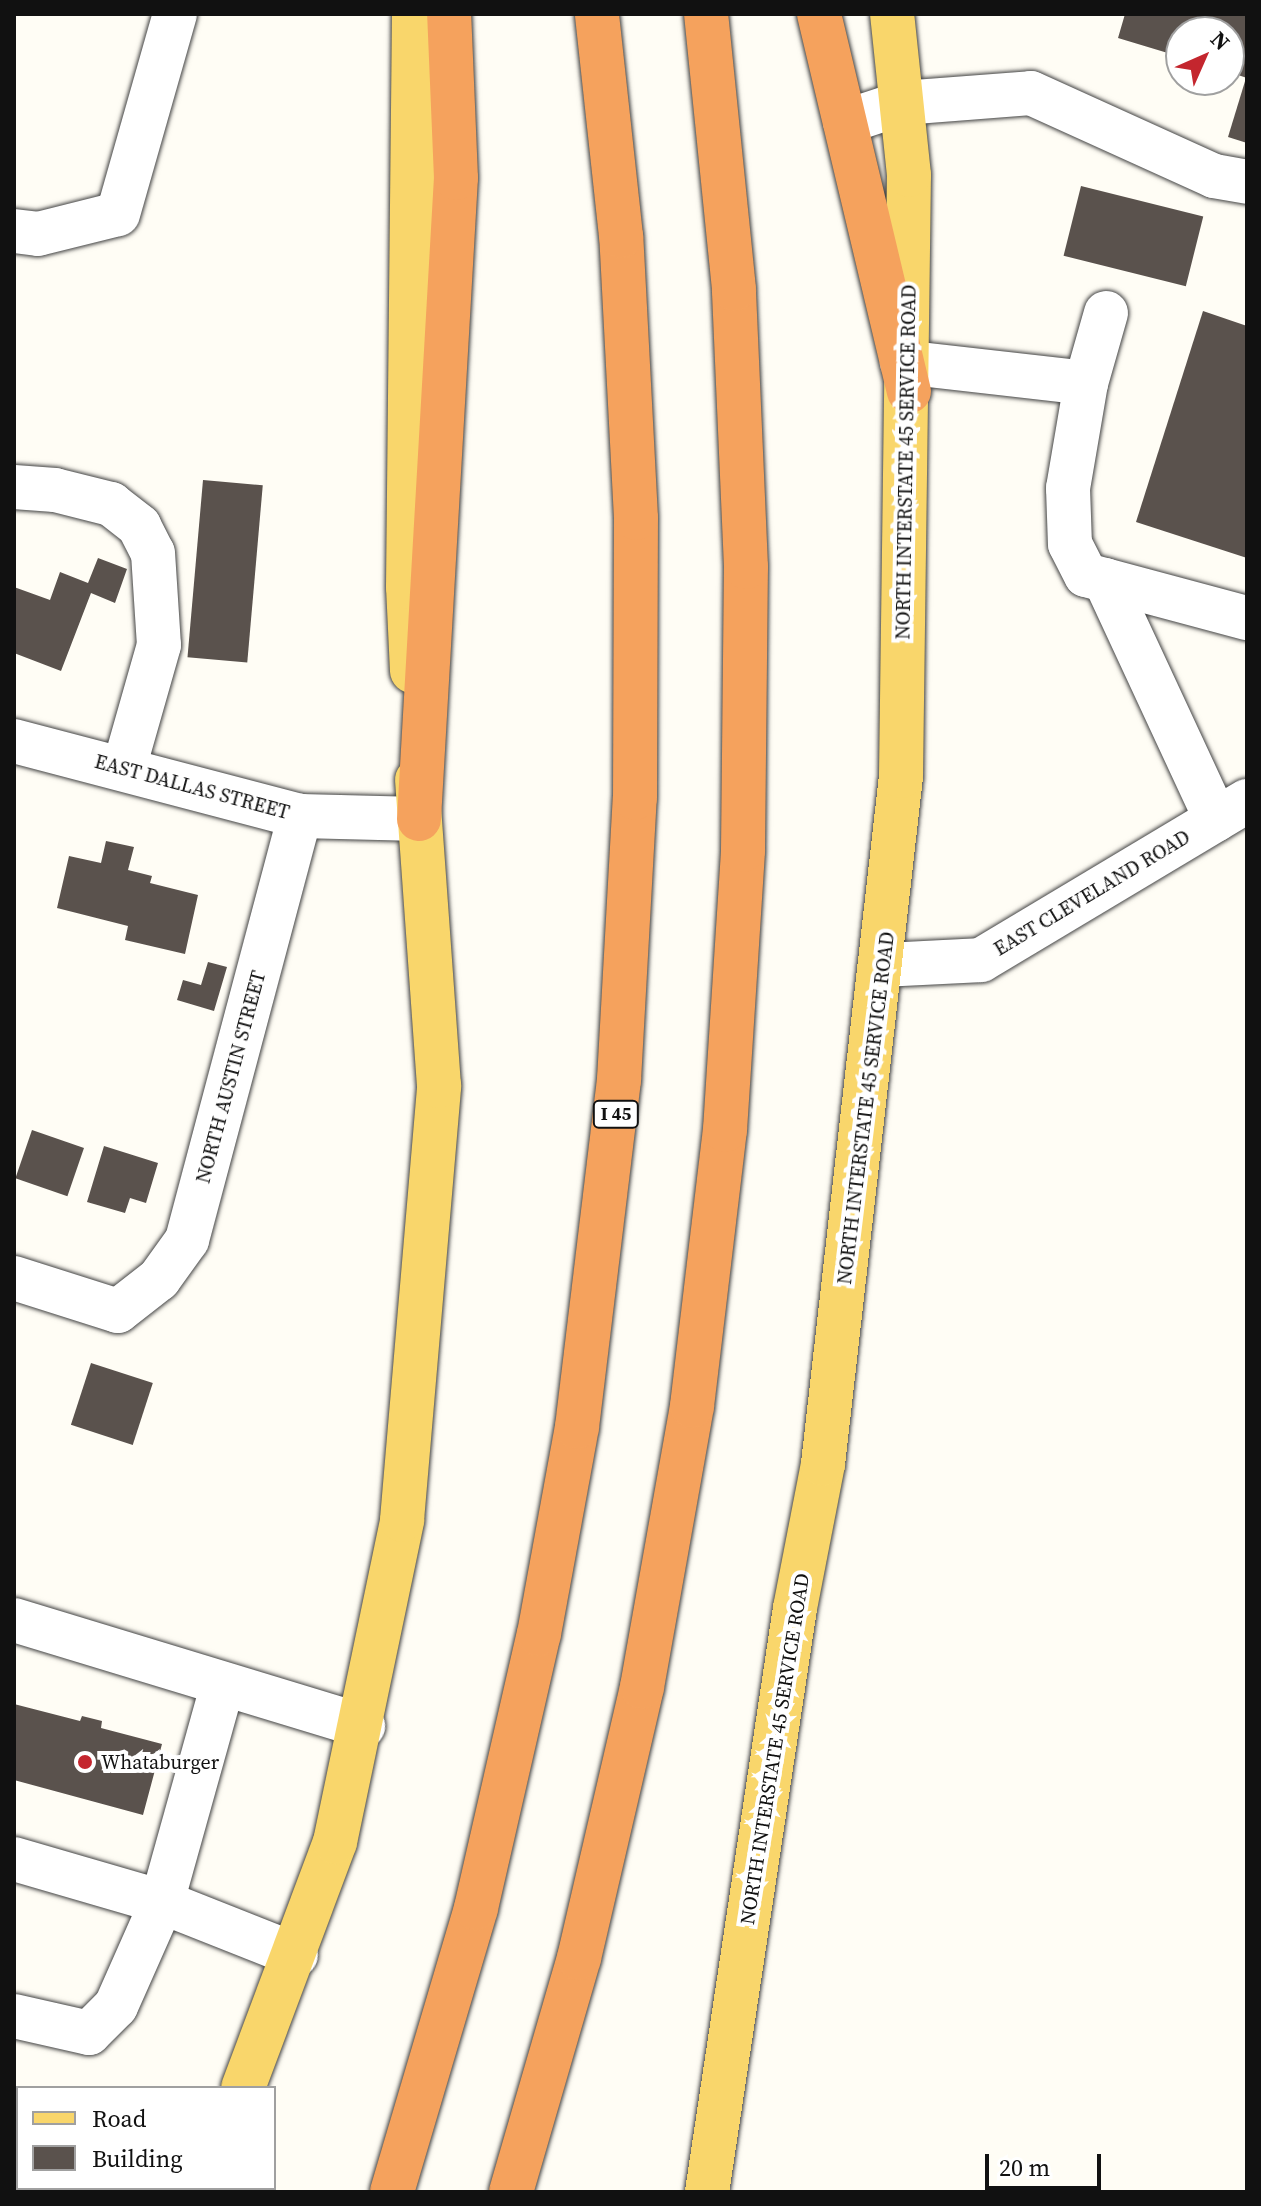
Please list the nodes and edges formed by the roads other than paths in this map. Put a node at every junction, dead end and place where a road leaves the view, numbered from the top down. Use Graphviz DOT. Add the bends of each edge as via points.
graph roads {
  1 [pos="175,14"];
  2 [pos="414,14"];
  3 [pos="449,14"];
  4 [pos="597,14"];
  5 [pos="706,14"];
  6 [pos="819,14"];
  7 [pos="892,14"];
  8 [pos="902,103"];
  9 [pos="845,122"];
  10 [pos="1247,182"];
  11 [pos="14,231"];
  12 [pos="1106,313"];
  13 [pos="907,372"];
  14 [pos="1086,383"];
  15 [pos="14,487"];
  16 [pos="1105,580"];
  17 [pos="1247,618"];
  18 [pos="14,741"];
  19 [pos="124,768"];
  20 [pos="1231,810"];
  21 [pos="300,816"];
  22 [pos="419,819"];
  23 [pos="883,965"];
  24 [pos="14,1278"];
  25 [pos="14,1620"];
  26 [pos="223,1684"];
  27 [pos="363,1726"];
  28 [pos="14,1859"];
  29 [pos="162,1902"];
  30 [pos="296,1955"];
  31 [pos="14,2016"];
  32 [pos="244,2086"];
  33 [pos="392,2192"];
  34 [pos="511,2192"];
  35 [pos="707,2192"];
  1 -- 11 [label="street" via="118,214 38,234"];
  2 -- 22 [label="main road" via="408,587"];
  3 -- 22 [label="highway" via="456,178 433,657"];
  4 -- 33 [label="highway, I 45" via="621,236 636,518 634,854 619,1080 577,1427 536,1648 476,1908"];
  5 -- 34 [label="highway" via="734,289 746,567 744,835 725,1130 692,1406 645,1673 582,1945"];
  6 -- 9 [label="highway"];
  7 -- 8 [label="main road, NORTH INTERSTATE 45 SERVICE ROAD"];
  8 -- 9 [label="street"];
  8 -- 10 [label="street" via="1031,93 1214,176"];
  8 -- 13 [label="main road, NORTH INTERSTATE 45 SERVICE ROAD" via="909,175"];
  9 -- 13 [label="highway"];
  12 -- 14 [label="street"];
  13 -- 14 [label="street"];
  13 -- 23 [label="main road, NORTH INTERSTATE 45 SERVICE ROAD" via="901,776"];
  14 -- 16 [label="street" via="1068,488 1070,544 1086,575"];
  15 -- 19 [label="street" via="55,490 111,504 139,526 153,553 159,645"];
  16 -- 17 [label="street"];
  16 -- 20 [label="street"];
  18 -- 19 [label="street, EAST DALLAS STREET"];
  19 -- 21 [label="street, EAST DALLAS STREET"];
  20 -- 23 [label="street, EAST CLEVELAND ROAD" via="981,960"];
  21 -- 22 [label="street, EAST DALLAS STREET"];
  21 -- 24 [label="street, NORTH AUSTIN STREET" via="187,1240 159,1279 118,1311"];
  22 -- 27 [label="main road" via="439,1086 402,1520"];
  23 -- 35 [label="main road, NORTH INTERSTATE 45 SERVICE ROAD" via="819,1489 788,1654"];
  25 -- 26 [label="street"];
  26 -- 27 [label="street"];
  26 -- 29 [label="street"];
  27 -- 30 [label="main road" via="335,1842"];
  28 -- 29 [label="street"];
  29 -- 30 [label="street"];
  29 -- 31 [label="street" via="116,2006 89,2033"];
  30 -- 32 [label="main road"];
}
